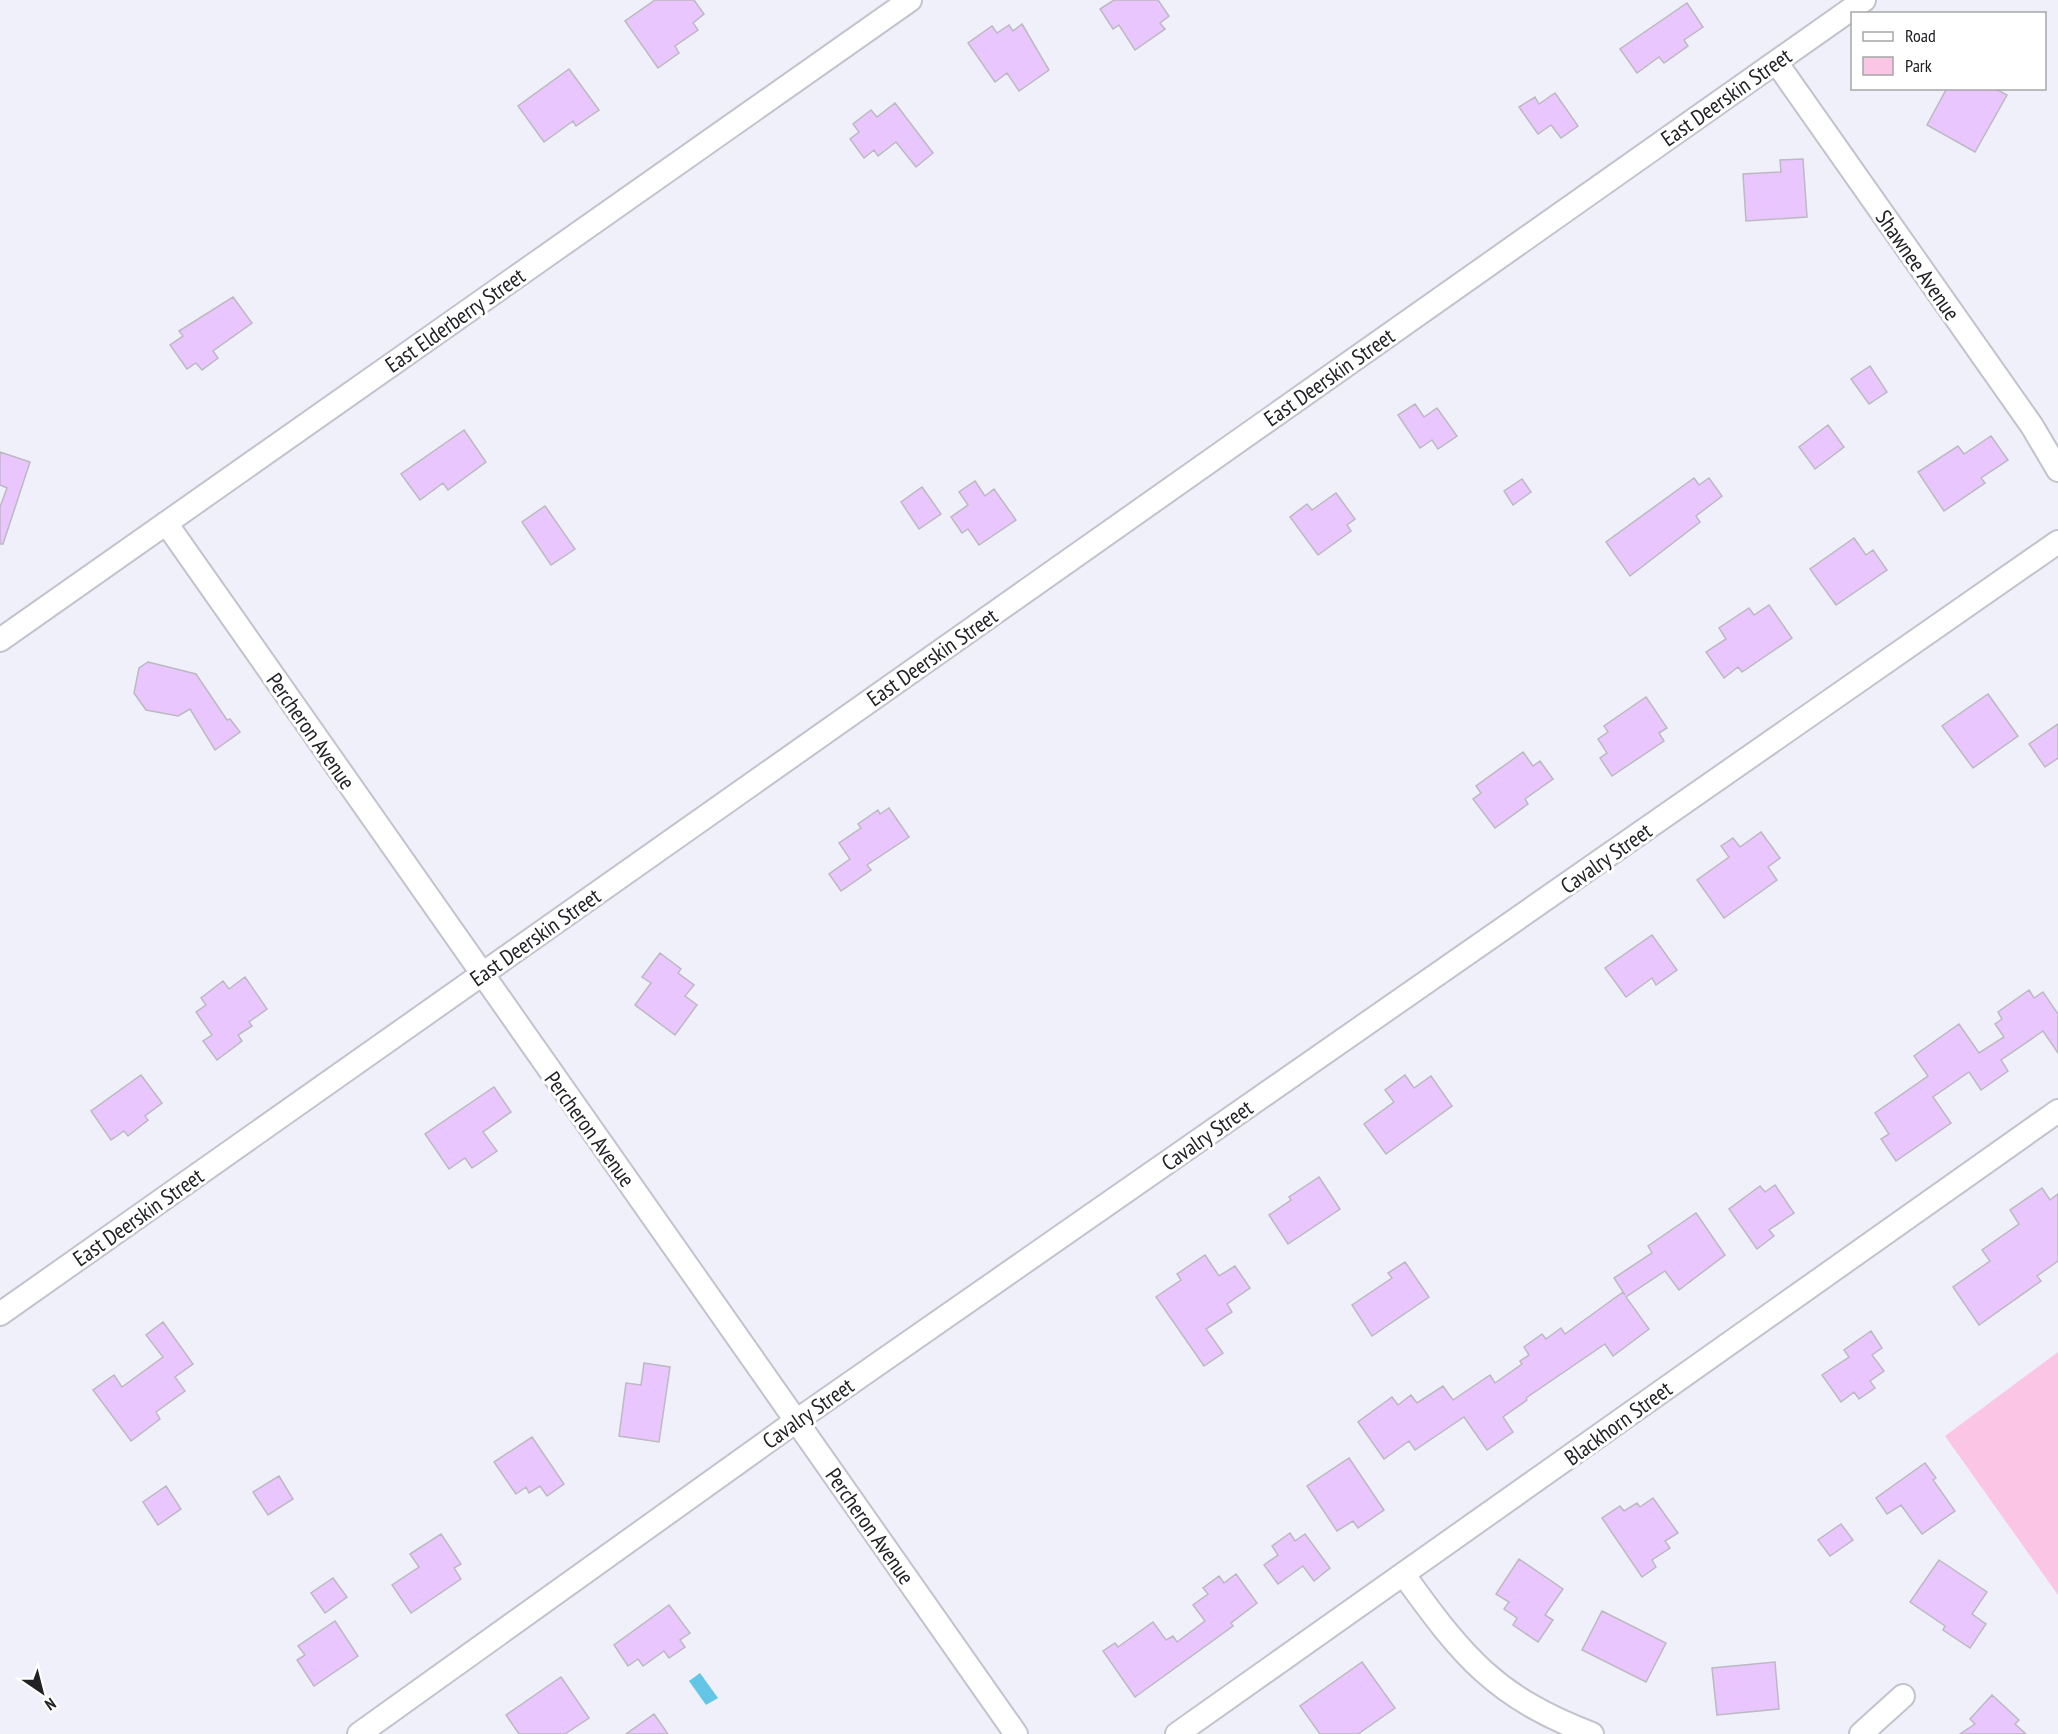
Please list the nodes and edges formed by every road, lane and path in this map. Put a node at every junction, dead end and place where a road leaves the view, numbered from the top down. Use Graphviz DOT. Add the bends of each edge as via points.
graph roads {
  1 [pos="910,0"];
  2 [pos="1864,0"];
  3 [pos="1776,62"];
  4 [pos="2058,470"];
  5 [pos="166,523"];
  6 [pos="2058,542"];
  7 [pos="0,640"];
  8 [pos="481,976"];
  9 [pos="2058,1111"];
  10 [pos="0,1314"];
  11 [pos="796,1421"];
  12 [pos="1404,1575"];
  13 [pos="1903,1696"];
  14 [pos="359,1734"];
  15 [pos="1016,1734"];
  16 [pos="1177,1734"];
  17 [pos="1592,1734"];
  18 [pos="1861,1734"];
  1 -- 5 [label="street, East Elderberry Street"];
  2 -- 3 [label="street, East Deerskin Street"];
  3 -- 4 [label="street, Shawnee Avenue" via="2032,426"];
  3 -- 8 [label="street, East Deerskin Street"];
  5 -- 7 [label="street, East Elderberry Street"];
  5 -- 8 [label="street, Percheron Avenue"];
  6 -- 11 [label="street, Cavalry Street"];
  8 -- 10 [label="street, East Deerskin Street"];
  8 -- 11 [label="street, Percheron Avenue"];
  9 -- 12 [label="street, Blackhorn Street"];
  11 -- 14 [label="street, Cavalry Street"];
  11 -- 15 [label="street, Percheron Avenue"];
  12 -- 16 [label="street, Blackhorn Street"];
  12 -- 17 [label="street" via="1448,1637 1489,1679 1554,1720"];
  13 -- 18 [label="street"];
}
